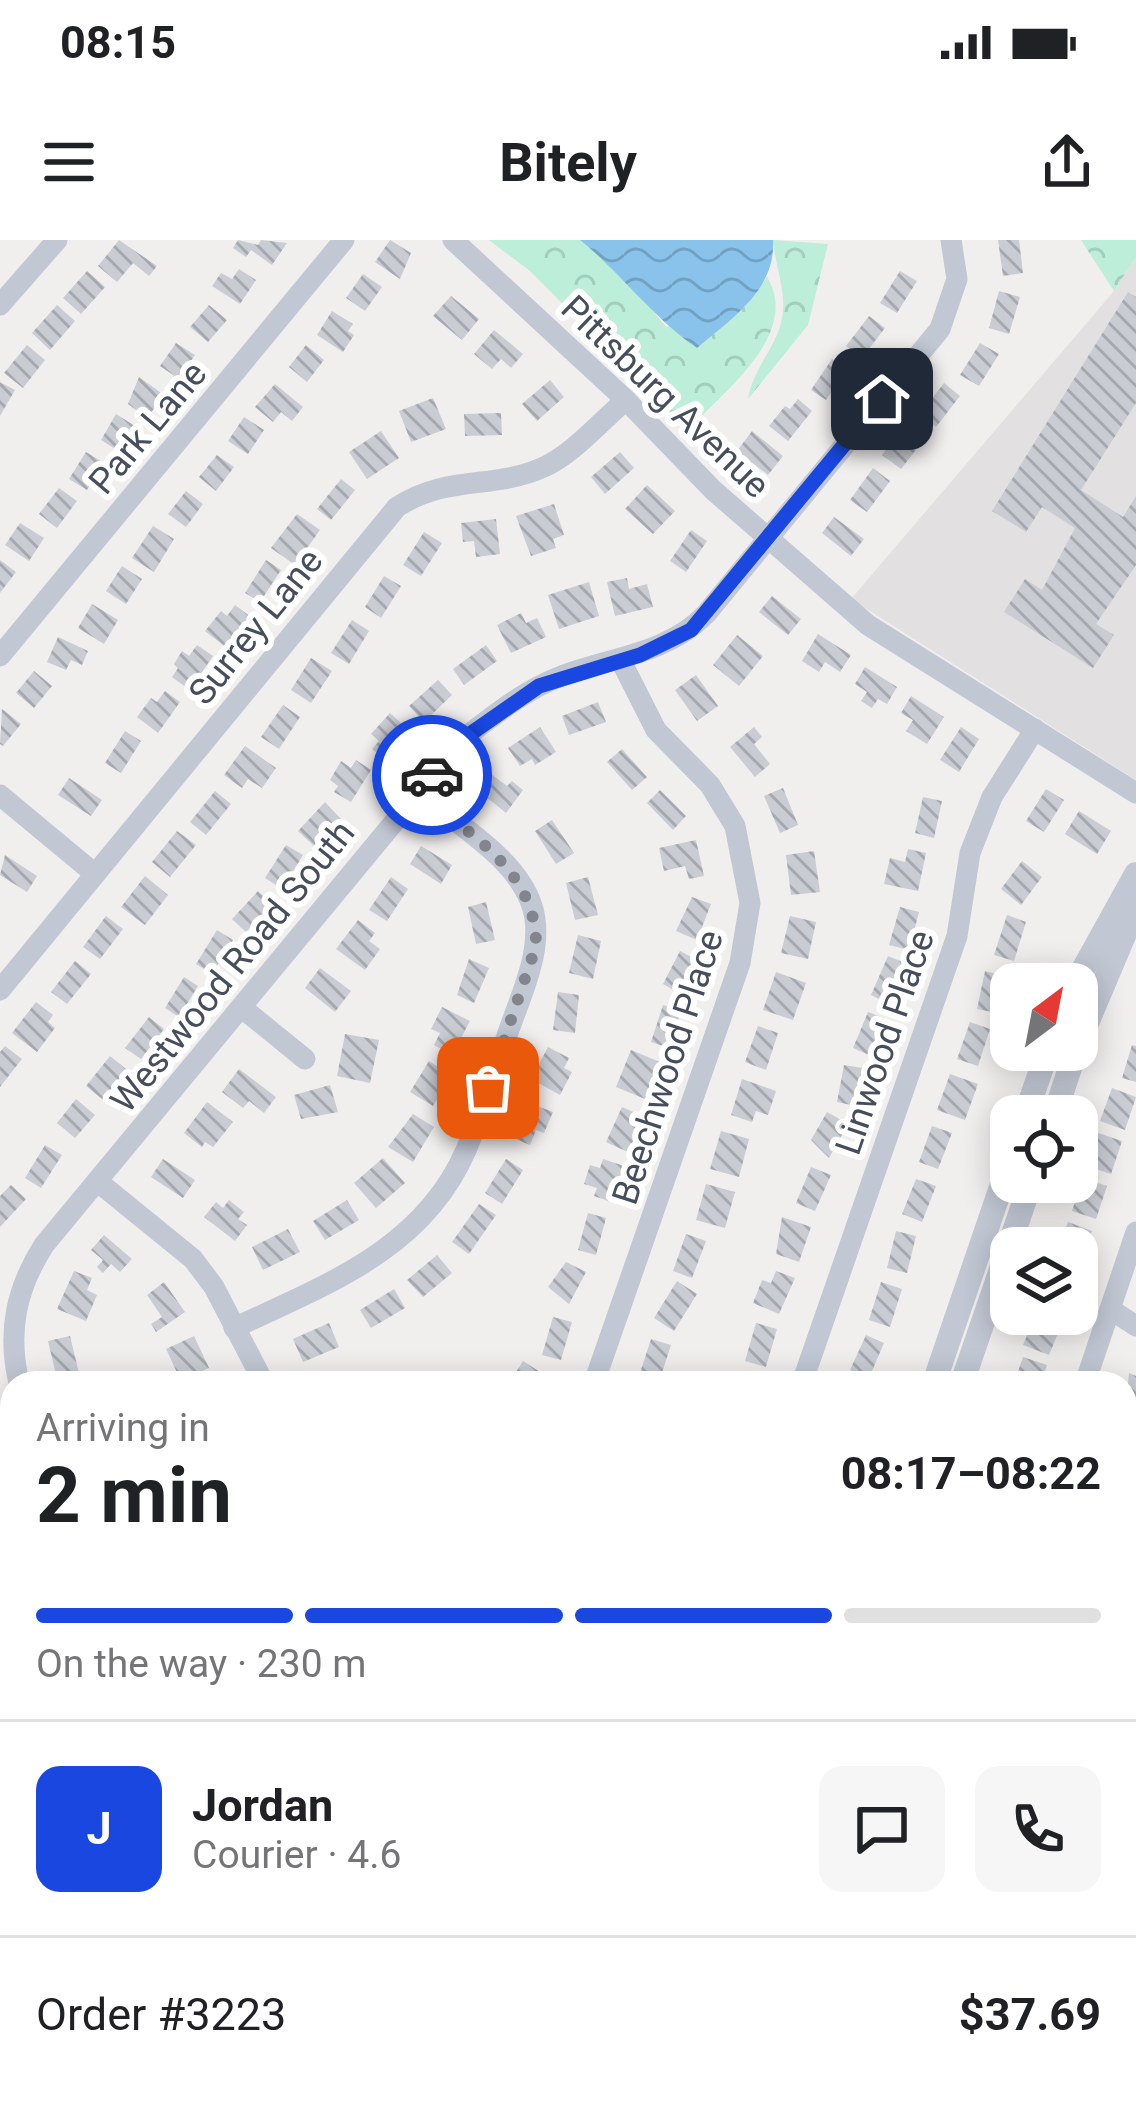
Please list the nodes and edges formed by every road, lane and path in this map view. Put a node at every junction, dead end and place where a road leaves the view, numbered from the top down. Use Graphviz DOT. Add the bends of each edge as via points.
graph roads {
  1 [pos="57,240"];
  2 [pos="344,240"];
  3 [pos="453,240"];
  4 [pos="951,240"];
  5 [pos="0,305"];
  6 [pos="626,400"];
  7 [pos="767,538"];
  8 [pos="1,653"];
  9 [pos="620,659"];
  10 [pos="1035,729"];
  11 [pos="418,792"];
  12 [pos="1136,793"];
  13 [pos="0,795"];
  14 [pos="95,874"];
  15 [pos="1136,874"];
  16 [pos="1136,907"];
  17 [pos="1087,963"];
  18 [pos="0,990"];
  19 [pos="1098,998"];
  20 [pos="241,1007"];
  21 [pos="305,1059"];
  22 [pos="97,1181"];
  23 [pos="996,1203"];
  24 [pos="1024,1203"];
  25 [pos="1136,1232"];
  26 [pos="1110,1309"];
  27 [pos="1136,1326"];
  28 [pos="233,1328"];
  29 [pos="17,1371"];
  30 [pos="257,1371"];
  31 [pos="598,1371"];
  32 [pos="806,1371"];
  33 [pos="938,1371"];
  34 [pos="966,1371"];
  35 [pos="1089,1371"];
  1 -- 5 [label="street"];
  2 -- 8 [label="street, Park Lane"];
  3 -- 6 [label="street, Pittsburg Avenue"];
  4 -- 7 [label="street, Westwood Road South" via="957,279 940,329"];
  6 -- 7 [label="street, Pittsburg Avenue"];
  6 -- 14 [label="street, Surrey Lane" via="543,467 443,484 398,507"];
  7 -- 9 [label="street, Westwood Road South" via="691,630"];
  7 -- 10 [label="street, Pittsburg Avenue" via="868,625"];
  9 -- 11 [label="street, Westwood Road South" via="562,676 509,704 463,739"];
  9 -- 31 [label="street, Beechwood Place" via="656,730 723,802 745,853 751,903 740,963"];
  10 -- 12 [label="street, Pittsburg Avenue"];
  10 -- 32 [label="street, Linwood Place" via="992,796 970,854 956,936"];
  11 -- 20 [label="street, Westwood Road South"];
  11 -- 28 [label="street" via="506,864 532,905 536,946 514,1015 466,1152 423,1218 351,1273"];
  13 -- 14 [label="street"];
  14 -- 18 [label="street, Surrey Lane"];
  15 -- 17 [label="street"];
  16 -- 19 [label="street"];
  20 -- 21 [label="street"];
  20 -- 22 [label="street, Westwood Road South"];
  22 -- 28 [label="street" via="193,1259"];
  22 -- 29 [label="street, Westwood Road South" via="28,1271 12,1333"];
  23 -- 33 [label="street"];
  24 -- 34 [label="street"];
  25 -- 26 [label="street"];
  26 -- 27 [label="street"];
  26 -- 35 [label="street"];
  28 -- 30 [label="street"];
}
